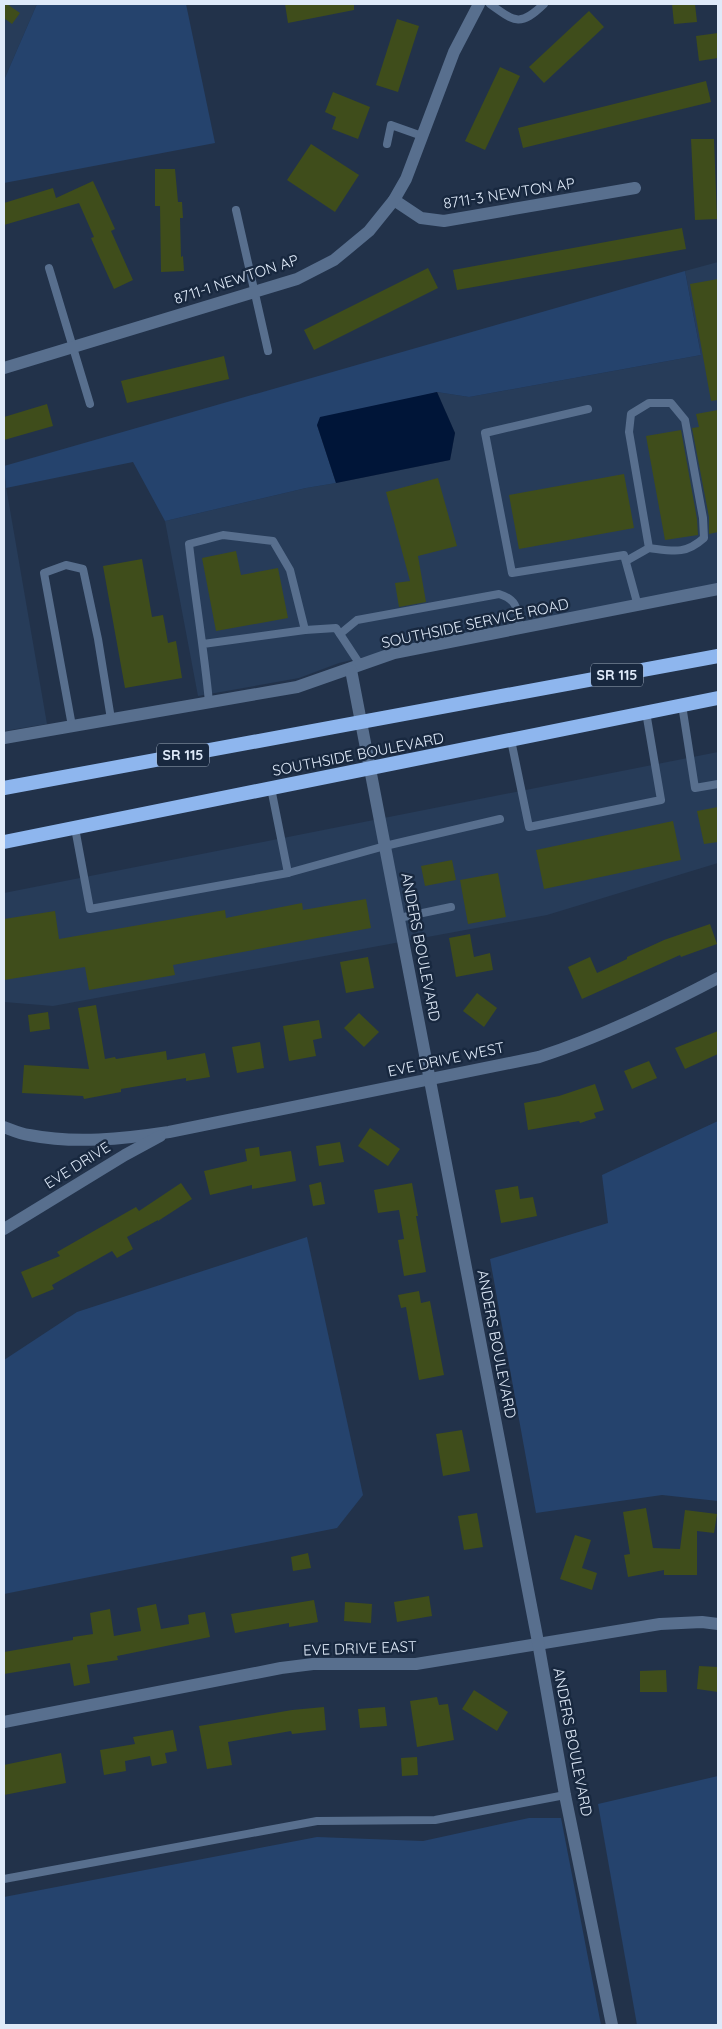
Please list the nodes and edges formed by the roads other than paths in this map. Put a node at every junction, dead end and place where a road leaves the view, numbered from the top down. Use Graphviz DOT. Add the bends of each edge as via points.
graph roads {
  1 [pos="479,4"];
  2 [pos="490,4"];
  3 [pos="544,4"];
  4 [pos="422,136"];
  5 [pos="386,144"];
  6 [pos="635,188"];
  7 [pos="394,200"];
  8 [pos="236,210"];
  9 [pos="49,268"];
  10 [pos="255,293"];
  11 [pos="73,346"];
  12 [pos="268,351"];
  13 [pos="4,368"];
  14 [pos="90,404"];
  15 [pos="588,409"];
  16 [pos="649,548"];
  17 [pos="626,561"];
  18 [pos="718,589"];
  19 [pos="638,606"];
  20 [pos="520,629"];
  21 [pos="305,630"];
  22 [pos="340,634"];
  23 [pos="203,644"];
  24 [pos="718,656"];
  25 [pos="356,668"];
  26 [pos="718,698"];
  27 [pos="209,702"];
  28 [pos="682,705"];
  29 [pos="646,712"];
  30 [pos="111,720"];
  31 [pos="362,722"];
  32 [pos="72,726"];
  33 [pos="4,738"];
  34 [pos="511,740"];
  35 [pos="370,768"];
  36 [pos="718,784"];
  37 [pos="4,788"];
  38 [pos="271,788"];
  39 [pos="500,818"];
  40 [pos="75,828"];
  41 [pos="4,842"];
  42 [pos="385,846"];
  43 [pos="288,873"];
  44 [pos="451,907"];
  45 [pos="399,918"];
  46 [pos="718,978"];
  47 [pos="430,1079"];
  48 [pos="4,1127"];
  49 [pos="169,1132"];
  50 [pos="4,1229"];
  51 [pos="718,1624"];
  52 [pos="538,1642"];
  53 [pos="4,1722"];
  54 [pos="566,1795"];
  55 [pos="4,1878"];
  56 [pos="612,2025"];
  1 -- 4 [label="street, 8711-1 NEWTON AP" via="454,52"];
  2 -- 3 [label="lane" via="510,19 531,16"];
  4 -- 5 [label="lane" via="391,125"];
  4 -- 7 [label="street, 8711-1 NEWTON AP" via="406,179"];
  6 -- 7 [label="street, 8711-3 NEWTON AP" via="444,221 420,218"];
  7 -- 10 [label="street, 8711-1 NEWTON AP" via="368,231 334,260 297,279"];
  8 -- 10 [label="lane"];
  9 -- 11 [label="lane"];
  10 -- 11 [label="street, 8711-1 NEWTON AP"];
  10 -- 12 [label="lane"];
  11 -- 13 [label="street, 8711-1 NEWTON AP"];
  11 -- 14 [label="lane"];
  15 -- 17 [label="lane" via="485,433 512,573 624,555"];
  16 -- 16 [label="lane" via="629,432 631,414 649,403 671,403 685,420 704,538 695,546 677,552"];
  16 -- 17 [label="lane"];
  17 -- 19 [label="lane"];
  18 -- 19 [label="street, SOUTHSIDE SERVICE ROAD"];
  19 -- 20 [label="street, SOUTHSIDE SERVICE ROAD"];
  20 -- 22 [label="lane" via="514,602 500,594 357,620"];
  20 -- 25 [label="street, SOUTHSIDE SERVICE ROAD" via="394,653"];
  21 -- 22 [label="lane" via="336,628"];
  21 -- 23 [label="lane"];
  21 -- 23 [label="lane" via="290,570 273,541 223,535 188,544"];
  22 -- 25 [label="lane"];
  23 -- 27 [label="lane"];
  24 -- 31 [label="highway, SOUTHSIDE BOULEVARD / SR 115"];
  25 -- 27 [label="street, SOUTHSIDE SERVICE ROAD" via="297,687"];
  25 -- 31 [label="street, ANDERS BOULEVARD"];
  26 -- 28 [label="highway, SOUTHSIDE BOULEVARD"];
  27 -- 30 [label="street, SOUTHSIDE SERVICE ROAD"];
  28 -- 29 [label="highway, SOUTHSIDE BOULEVARD"];
  28 -- 36 [label="lane" via="695,788"];
  29 -- 34 [label="highway, SOUTHSIDE BOULEVARD"];
  29 -- 34 [label="lane" via="661,800 529,827"];
  30 -- 32 [label="street, SOUTHSIDE SERVICE ROAD"];
  30 -- 32 [label="lane" via="83,569 66,565 44,573"];
  31 -- 35 [label="street, ANDERS BOULEVARD"];
  31 -- 37 [label="highway, SOUTHSIDE BOULEVARD / SR 115"];
  32 -- 33 [label="street, SOUTHSIDE SERVICE ROAD"];
  34 -- 35 [label="highway, SOUTHSIDE BOULEVARD"];
  35 -- 38 [label="highway, SOUTHSIDE BOULEVARD"];
  35 -- 42 [label="street, ANDERS BOULEVARD"];
  38 -- 40 [label="highway, SOUTHSIDE BOULEVARD"];
  38 -- 43 [label="lane"];
  39 -- 42 [label="lane"];
  40 -- 41 [label="highway, SOUTHSIDE BOULEVARD"];
  40 -- 43 [label="lane" via="90,909"];
  42 -- 43 [label="lane"];
  42 -- 45 [label="street, ANDERS BOULEVARD"];
  44 -- 45 [label="lane"];
  45 -- 47 [label="street, ANDERS BOULEVARD"];
  46 -- 47 [label="street, EVE DRIVE WEST" via="564,1049"];
  47 -- 49 [label="street, EVE DRIVE WEST"];
  47 -- 52 [label="street, ANDERS BOULEVARD"];
  48 -- 49 [label="street" via="28,1135 70,1140 123,1139"];
  49 -- 50 [label="street, EVE DRIVE"];
  51 -- 52 [label="street, EVE DRIVE EAST" via="660,1624"];
  52 -- 53 [label="street, EVE DRIVE EAST" via="416,1664 313,1664 281,1668"];
  52 -- 54 [label="street, ANDERS BOULEVARD"];
  54 -- 55 [label="lane" via="435,1820 318,1821"];
  54 -- 56 [label="street, ANDERS BOULEVARD"];
}
